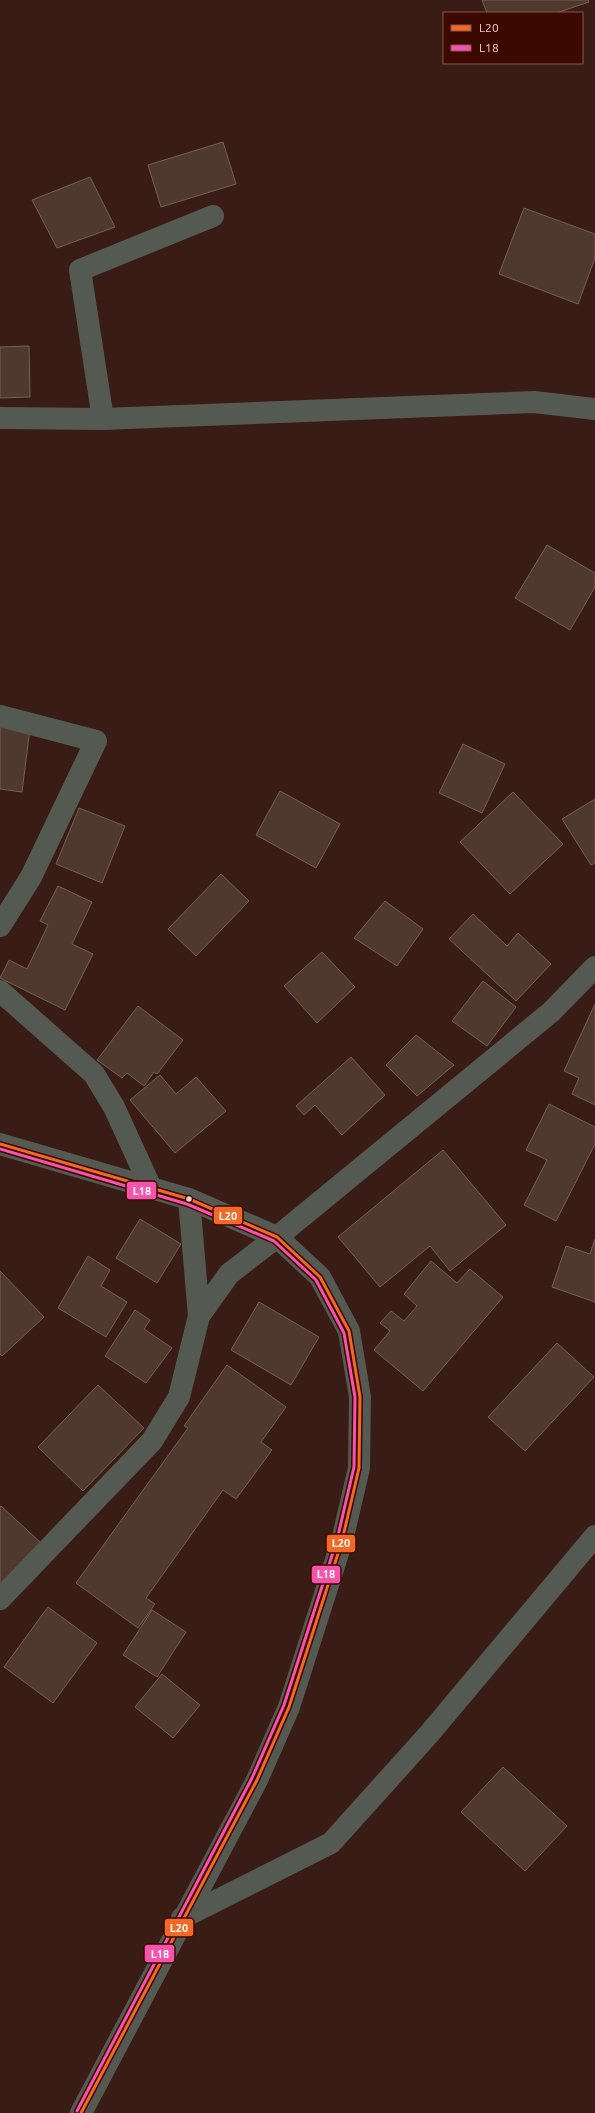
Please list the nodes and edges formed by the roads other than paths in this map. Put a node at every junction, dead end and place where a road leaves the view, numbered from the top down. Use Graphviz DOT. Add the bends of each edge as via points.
graph roads {
  1 [pos="213,216"];
  2 [pos="595,409"];
  3 [pos="0,418"];
  4 [pos="103,419"];
  5 [pos="0,716"];
  6 [pos="0,926"];
  7 [pos="595,967"];
  8 [pos="0,991"];
  9 [pos="0,1144"];
  10 [pos="151,1188"];
  11 [pos="189,1199"];
  12 [pos="277,1238"];
  13 [pos="199,1316"];
  14 [pos="595,1536"];
  15 [pos="0,1599"];
  16 [pos="182,1918"];
  17 [pos="81,2113"];
  1 -- 4 [label="street" via="80,270"];
  2 -- 4 [label="street" via="534,402"];
  3 -- 4 [label="street"];
  5 -- 6 [label="street" via="96,741 31,877"];
  7 -- 12 [label="street" via="551,1012"];
  8 -- 10 [label="street" via="94,1074 114,1107"];
  9 -- 10 [label="street"];
  10 -- 11 [label="street"];
  11 -- 12 [label="street"];
  11 -- 13 [label="street"];
  12 -- 13 [label="street" via="229,1274"];
  12 -- 16 [label="street" via="320,1277 349,1331 360,1396 359,1468 342,1541 289,1707 257,1780"];
  13 -- 15 [label="street" via="179,1397 152,1441"];
  14 -- 16 [label="street" via="429,1734 331,1843"];
  16 -- 17 [label="street"];
}
